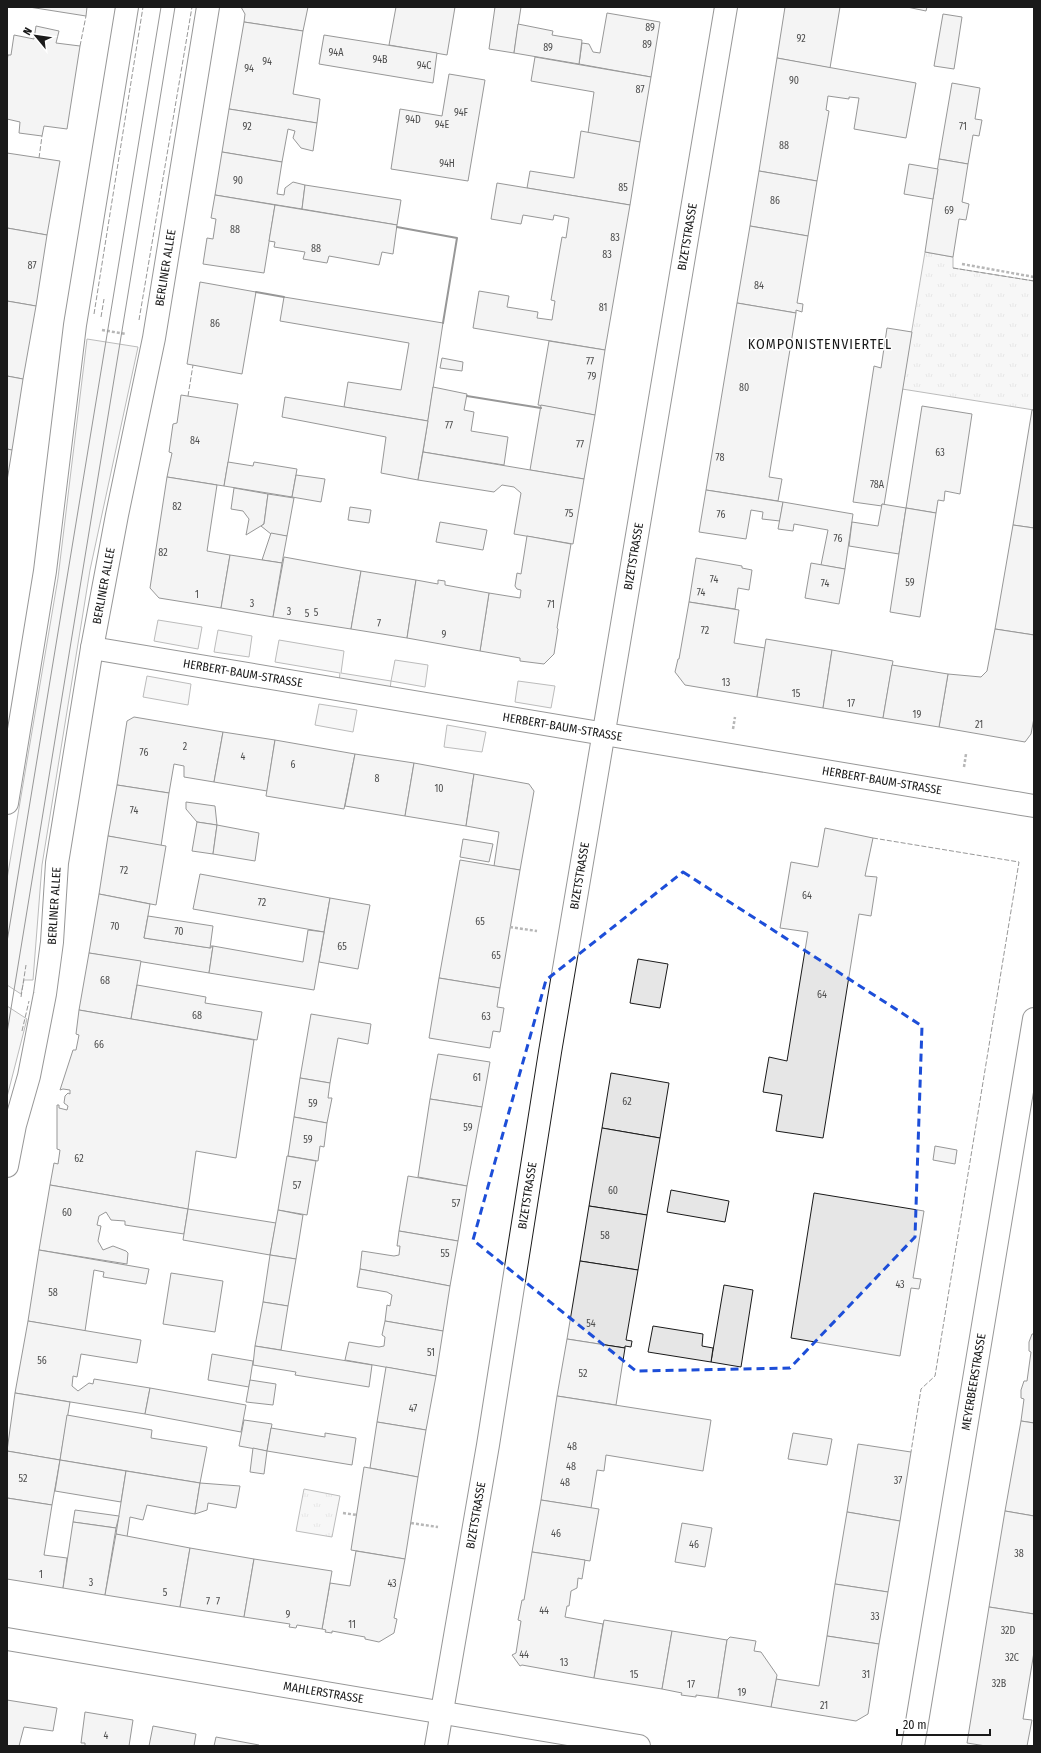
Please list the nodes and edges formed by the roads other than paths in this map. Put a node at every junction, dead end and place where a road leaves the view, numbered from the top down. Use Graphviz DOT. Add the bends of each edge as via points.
graph roads {
  1 [pos="127,7"];
  2 [pos="208,7"];
  3 [pos="726,7"];
  4 [pos="92,648"];
  5 [pos="604,733"];
  6 [pos="7,803"];
  7 [pos="1034,806"];
  8 [pos="1034,1019"];
  9 [pos="7,1166"];
  10 [pos="7,1638"];
  11 [pos="442,1712"];
  12 [pos="436,1746"];
  13 [pos="639,1746"];
  14 [pos="913,1746"];
  1 -- 6 [label="street" via="75,325 45,571"];
  2 -- 4 [label="street, BERLINER ALLEE" via="154,338"];
  3 -- 5 [label="street, BIZETSTRASSE"];
  4 -- 5 [label="street, HERBERT-BAUM-STRASSE"];
  4 -- 9 [label="street, BERLINER ALLEE" via="57,863 52,942 45,994 29,1076"];
  5 -- 7 [label="street, HERBERT-BAUM-STRASSE"];
  5 -- 11 [label="street, BIZETSTRASSE" via="550,1052 487,1453"];
  8 -- 14 [label="street, MEYERBEERSTRASSE"];
  10 -- 11 [label="street, MAHLERSTRASSE"];
  11 -- 12 [label="street, BIZETSTRASSE"];
  11 -- 13 [label="street, MAHLERSTRASSE"];
}
